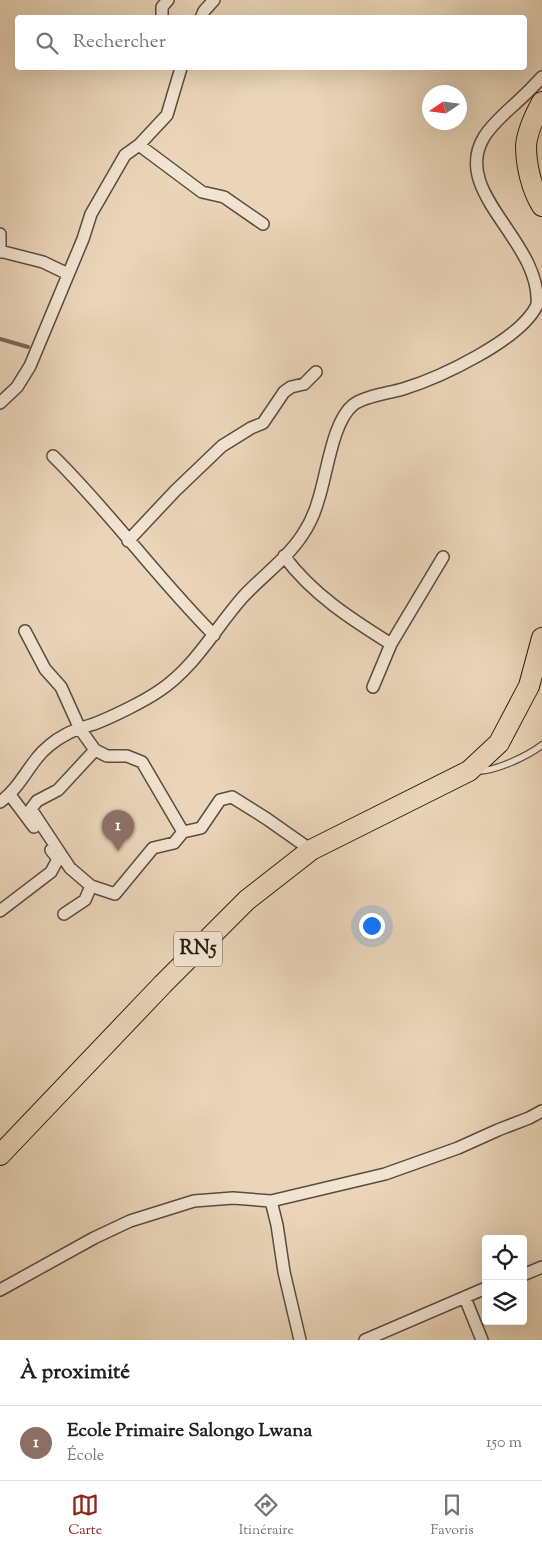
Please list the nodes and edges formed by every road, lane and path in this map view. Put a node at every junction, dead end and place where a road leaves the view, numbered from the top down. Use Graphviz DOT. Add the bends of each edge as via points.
graph roads {
  1 [pos="168,0"];
  2 [pos="214,0"];
  3 [pos="162,15"];
  4 [pos="202,15"];
  5 [pos="179,70"];
  6 [pos="542,77"];
  7 [pos="542,102"];
  8 [pos="139,145"];
  9 [pos="542,206"];
  10 [pos="264,224"];
  11 [pos="0,234"];
  12 [pos="0,252"];
  13 [pos="68,274"];
  14 [pos="316,372"];
  15 [pos="0,403"];
  16 [pos="53,456"];
  17 [pos="128,541"];
  18 [pos="284,556"];
  19 [pos="443,557"];
  20 [pos="25,631"];
  21 [pos="214,635"];
  22 [pos="542,638"];
  23 [pos="391,644"];
  24 [pos="373,687"];
  25 [pos="80,729"];
  26 [pos="542,745"];
  27 [pos="95,750"];
  28 [pos="469,771"];
  29 [pos="5,798"];
  30 [pos="183,832"];
  31 [pos="311,850"];
  32 [pos="90,886"];
  33 [pos="0,911"];
  34 [pos="64,914"];
  35 [pos="542,1110"];
  36 [pos="0,1155"];
  37 [pos="271,1201"];
  38 [pos="542,1268"];
  39 [pos="527,1274"];
  40 [pos="0,1290"];
  41 [pos="482,1290"];
  42 [pos="465,1298"];
  43 [pos="300,1340"];
  44 [pos="365,1340"];
  45 [pos="482,1340"];
  1 -- 3 [label="street" via="162,7"];
  2 -- 4 [label="street"];
  5 -- 8 [label="street" via="167,115"];
  6 -- 18 [label="street" via="495,123 483,138 478,152 482,177 527,242 541,272 541,291 536,308 514,332 466,364 353,405 337,428 318,503 303,534"];
  7 -- 9 [label="highway" via="526,146 533,186"];
  8 -- 10 [label="street" via="202,192 224,197"];
  8 -- 13 [label="street" via="125,155 91,214"];
  11 -- 12 [label="street"];
  12 -- 13 [label="street" via="43,262"];
  13 -- 15 [label="street" via="30,366 17,387"];
  14 -- 17 [label="street" via="304,384 284,392 263,423 222,446"];
  16 -- 17 [label="street" via="82,485"];
  17 -- 21 [label="street"];
  18 -- 21 [label="street" via="240,600"];
  18 -- 23 [label="street" via="319,594"];
  19 -- 23 [label="street"];
  20 -- 25 [label="street" via="45,669 61,687"];
  21 -- 25 [label="street" via="187,668 156,694"];
  22 -- 28 [label="highway, RN5" via="529,686 499,743"];
  23 -- 24 [label="street"];
  25 -- 27 [label="street"];
  25 -- 29 [label="street" via="65,735 39,755"];
  26 -- 28 [label="lane" via="487,771"];
  27 -- 30 [label="street" via="107,756 127,756 142,762"];
  27 -- 32 [label="street" via="58,790 36,801 31,809 70,868"];
  28 -- 31 [label="highway, RN5"];
  29 -- 33 [label="street" via="58,859 51,872"];
  30 -- 31 [label="street" via="201,828 220,800 232,797"];
  30 -- 32 [label="street" via="174,843 153,848 114,894"];
  31 -- 36 [label="highway, RN5" via="247,900"];
  32 -- 34 [label="street" via="85,900"];
  35 -- 37 [label="street" via="458,1148 385,1174"];
  37 -- 40 [label="street" via="233,1198 194,1201 130,1221"];
  37 -- 43 [label="street"];
  38 -- 39 [label="street"];
  41 -- 42 [label="street"];
  42 -- 44 [label="street"];
  42 -- 45 [label="street"];
}
